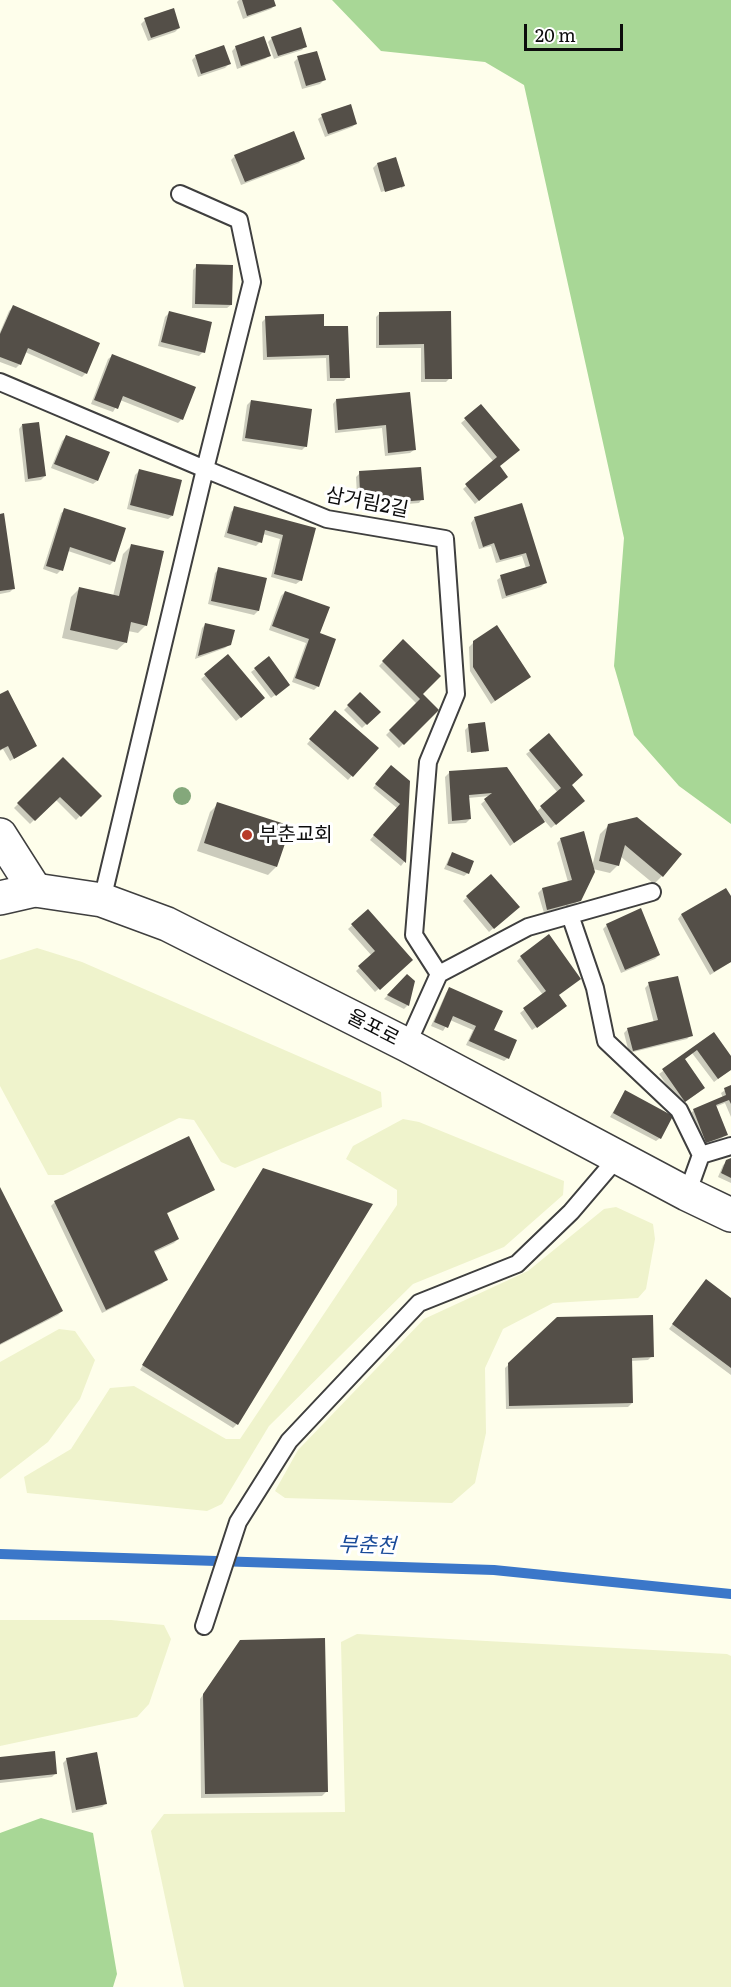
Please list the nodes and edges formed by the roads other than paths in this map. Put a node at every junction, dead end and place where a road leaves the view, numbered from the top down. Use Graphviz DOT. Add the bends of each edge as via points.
graph roads {
  1 [pos="180,194"];
  2 [pos="0,382"];
  3 [pos="205,469"];
  4 [pos="0,835"];
  5 [pos="35,890"];
  6 [pos="652,892"];
  7 [pos="0,898"];
  8 [pos="102,900"];
  9 [pos="570,915"];
  10 [pos="439,974"];
  11 [pos="407,1044"];
  12 [pos="731,1146"];
  13 [pos="701,1155"];
  14 [pos="618,1157"];
  15 [pos="687,1194"];
  16 [pos="731,1215"];
  17 [pos="204,1626"];
  1 -- 3 [label="lane" via="239,220 252,282"];
  2 -- 3 [label="lane"];
  3 -- 8 [label="lane"];
  3 -- 10 [label="lane, 삼거림2길" via="327,519 445,539 456,694 428,762 414,936"];
  4 -- 5 [label="street"];
  5 -- 7 [label="street, 율포로"];
  5 -- 8 [label="street, 율포로"];
  6 -- 9 [label="lane"];
  8 -- 11 [label="street, 율포로" via="167,924"];
  9 -- 10 [label="lane" via="528,927"];
  9 -- 13 [label="lane" via="595,988 606,1041 678,1110"];
  10 -- 11 [label="lane"];
  11 -- 14 [label="street, 율포로"];
  12 -- 13 [label="lane"];
  13 -- 15 [label="lane"];
  14 -- 15 [label="street, 율포로"];
  14 -- 17 [label="lane" via="571,1212 517,1264 419,1303 289,1441 238,1522"];
  15 -- 16 [label="street, 율포로"];
}
